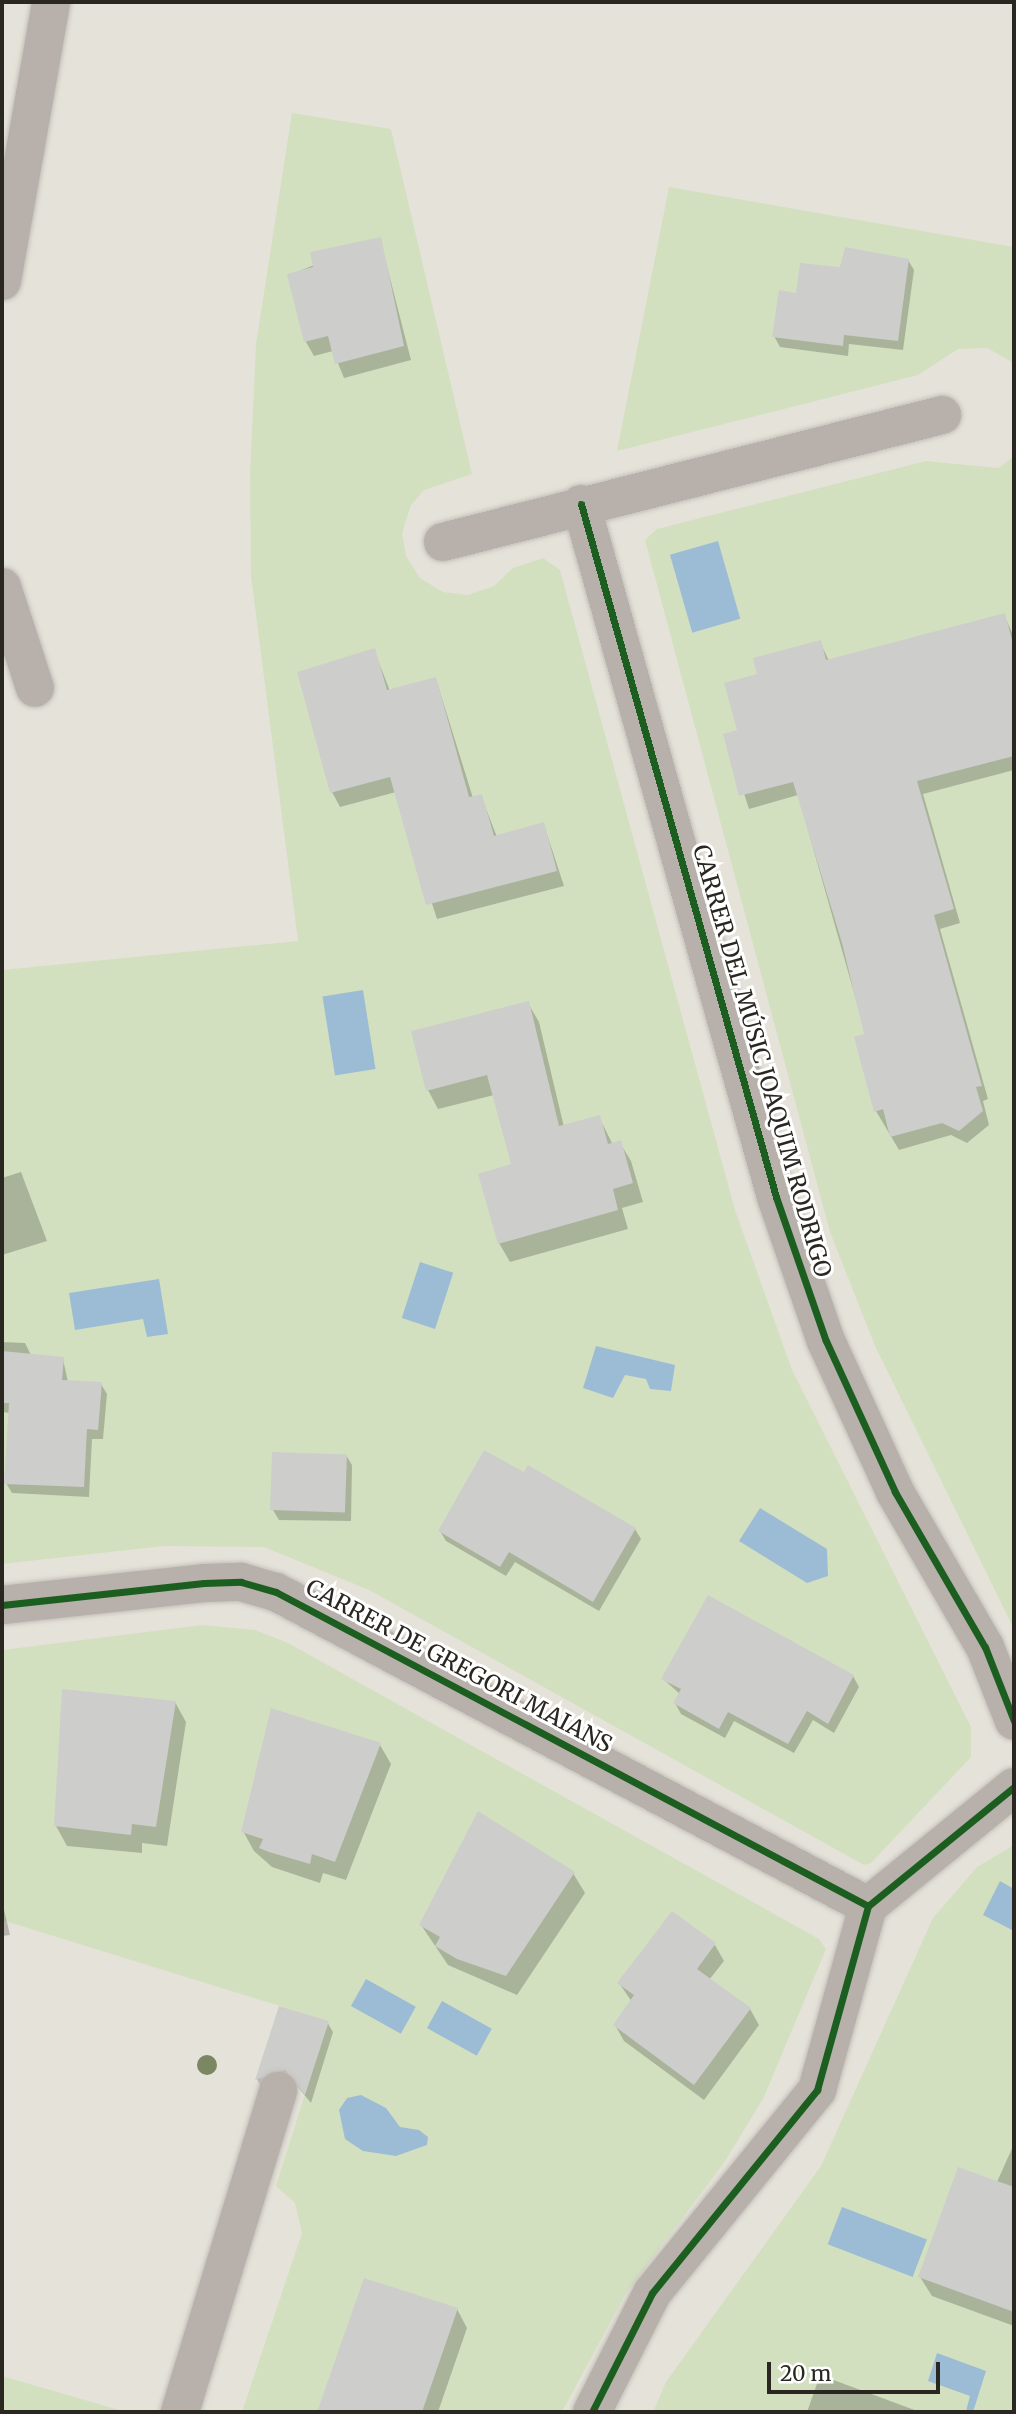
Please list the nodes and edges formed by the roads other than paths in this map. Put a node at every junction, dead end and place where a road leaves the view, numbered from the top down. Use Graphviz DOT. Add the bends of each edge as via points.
graph roads {
  1 [pos="51,2"];
  2 [pos="2,281"];
  3 [pos="942,415"];
  4 [pos="581,504"];
  5 [pos="443,542"];
  6 [pos="2,587"];
  7 [pos="35,688"];
  8 [pos="2,1605"];
  9 [pos="1014,1721"];
  10 [pos="1014,1787"];
  11 [pos="868,1906"];
  12 [pos="278,2091"];
  13 [pos="180,2412"];
  14 [pos="592,2412"];
  1 -- 2 [label="street"];
  3 -- 4 [label="street"];
  4 -- 5 [label="street"];
  4 -- 9 [label="street, CARRER DEL MÚSIC JOAQUIM RODRIGO" via="776,1197 826,1341 895,1492 985,1647"];
  6 -- 7 [label="street"];
  8 -- 11 [label="street, CARRER DE GREGORI MAIANS" via="204,1583 241,1582 276,1591"];
  10 -- 11 [label="street"];
  11 -- 14 [label="street" via="817,2090 652,2293"];
  12 -- 13 [label="street"];
}
